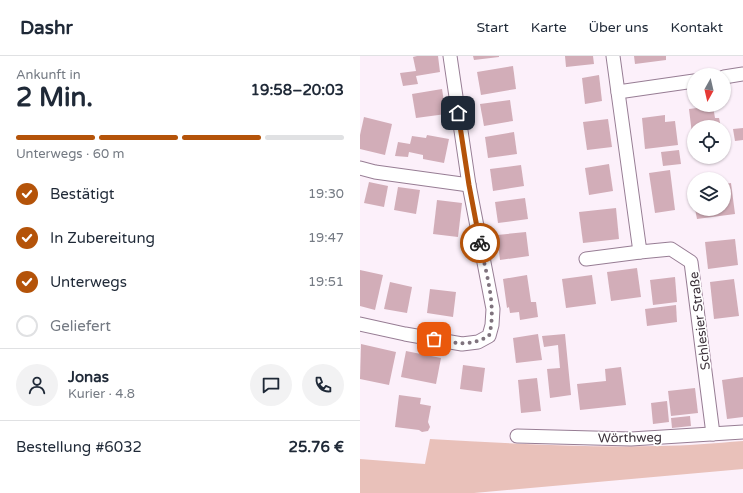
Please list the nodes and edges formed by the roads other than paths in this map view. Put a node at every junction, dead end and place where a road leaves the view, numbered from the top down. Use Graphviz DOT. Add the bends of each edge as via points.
graph roads {
  1 [pos="450,56"];
  2 [pos="613,56"];
  3 [pos="743,74"];
  4 [pos="731,76"];
  5 [pos="687,82"];
  6 [pos="618,92"];
  7 [pos="360,168"];
  8 [pos="469,185"];
  9 [pos="640,252"];
  10 [pos="586,259"];
  11 [pos="360,324"];
  12 [pos="743,432"];
  13 [pos="712,434"];
  14 [pos="517,436"];
  1 -- 8 [label="street"];
  2 -- 6 [label="street"];
  3 -- 4 [label="street"];
  5 -- 6 [label="street"];
  6 -- 9 [label="street"];
  7 -- 8 [label="street"];
  8 -- 11 [label="street" via="493,309 489,336 478,342 462,344"];
  9 -- 10 [label="street, Schlesier Straße"];
  9 -- 13 [label="street, Schlesier Straße" via="671,249 692,262"];
  12 -- 13 [label="street, Wörthweg"];
  13 -- 14 [label="street, Wörthweg" via="631,439"];
}
